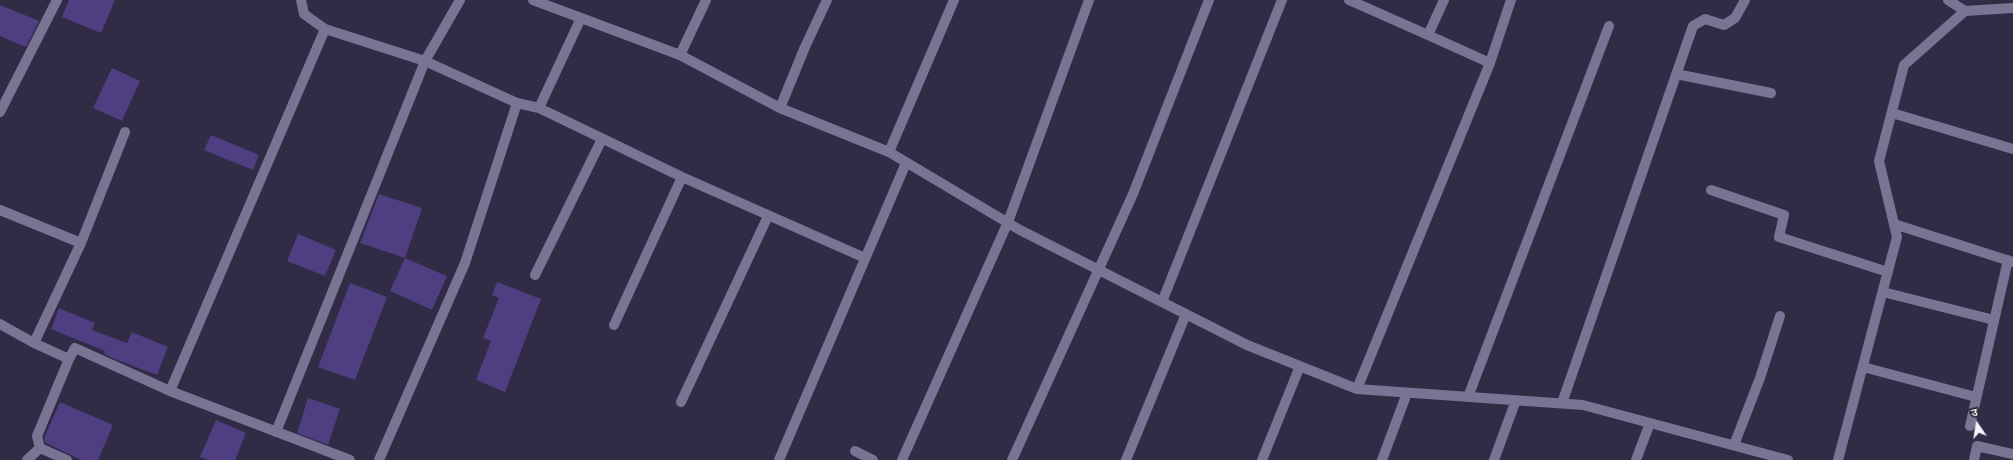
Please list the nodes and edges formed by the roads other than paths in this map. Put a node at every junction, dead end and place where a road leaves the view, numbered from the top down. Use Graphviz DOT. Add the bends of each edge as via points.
graph roads {
  1 [pos="57,0"];
  2 [pos="301,0"];
  3 [pos="460,0"];
  4 [pos="533,0"];
  5 [pos="706,0"];
  6 [pos="827,0"];
  7 [pos="954,0"];
  8 [pos="1089,0"];
  9 [pos="1209,0"];
  10 [pos="1282,0"];
  11 [pos="1349,0"];
  12 [pos="1444,0"];
  13 [pos="1511,0"];
  14 [pos="1744,0"];
  15 [pos="1948,0"];
  16 [pos="2013,8"];
  17 [pos="1965,11"];
  18 [pos="581,18"];
  19 [pos="1609,26"];
  20 [pos="325,29"];
  21 [pos="1428,35"];
  22 [pos="680,55"];
  23 [pos="425,61"];
  24 [pos="1490,63"];
  25 [pos="1676,74"];
  26 [pos="1771,93"];
  27 [pos="517,103"];
  28 [pos="539,108"];
  29 [pos="780,108"];
  30 [pos="0,112"];
  31 [pos="1892,113"];
  32 [pos="125,132"];
  33 [pos="602,139"];
  34 [pos="2013,149"];
  35 [pos="889,152"];
  36 [pos="906,162"];
  37 [pos="682,177"];
  38 [pos="1711,190"];
  39 [pos="0,210"];
  40 [pos="768,216"];
  41 [pos="1008,222"];
  42 [pos="1894,224"];
  43 [pos="81,243"];
  44 [pos="865,258"];
  45 [pos="2010,261"];
  46 [pos="1098,268"];
  47 [pos="1888,272"];
  48 [pos="535,275"];
  49 [pos="1883,292"];
  50 [pos="1162,302"];
  51 [pos="1186,314"];
  52 [pos="1780,316"];
  53 [pos="1994,320"];
  54 [pos="0,324"];
  55 [pos="614,325"];
  56 [pos="34,343"];
  57 [pos="69,359"];
  58 [pos="1300,366"];
  59 [pos="1863,367"];
  60 [pos="1357,389"];
  61 [pos="170,391"];
  62 [pos="1407,393"];
  63 [pos="1468,397"];
  64 [pos="1976,397"];
  65 [pos="1516,400"];
  66 [pos="681,402"];
  67 [pos="1562,403"];
  68 [pos="1650,423"];
  69 [pos="1970,426"];
  70 [pos="276,432"];
  71 [pos="1734,445"];
  72 [pos="40,448"];
  73 [pos="855,452"];
  74 [pos="2013,454"];
  75 [pos="334,457"];
  76 [pos="1770,458"];
  77 [pos="27,460"];
  78 [pos="68,460"];
  79 [pos="350,460"];
  80 [pos="379,460"];
  81 [pos="779,460"];
  82 [pos="873,460"];
  83 [pos="902,460"];
  84 [pos="1012,460"];
  85 [pos="1126,460"];
  86 [pos="1262,460"];
  87 [pos="1382,460"];
  88 [pos="1494,460"];
  89 [pos="1636,460"];
  90 [pos="1788,460"];
  91 [pos="1838,460"];
  92 [pos="1974,460"];
  1 -- 30 [label="street"];
  2 -- 20 [label="street" via="304,14"];
  3 -- 23 [label="street"];
  4 -- 18 [label="street"];
  5 -- 22 [label="street"];
  6 -- 29 [label="street" via="804,47"];
  7 -- 35 [label="street"];
  8 -- 41 [label="street"];
  9 -- 46 [label="street" via="1133,194"];
  10 -- 50 [label="street"];
  11 -- 21 [label="street"];
  12 -- 21 [label="street"];
  13 -- 24 [label="street"];
  14 -- 25 [label="street" via="1735,18 1724,25 1705,19 1693,26"];
  15 -- 17 [label="street"];
  16 -- 17 [label="street"];
  17 -- 31 [label="street" via="1904,65"];
  18 -- 22 [label="street"];
  18 -- 28 [label="street"];
  19 -- 63 [label="street"];
  20 -- 23 [label="street"];
  20 -- 61 [label="street"];
  21 -- 24 [label="street"];
  22 -- 29 [label="street"];
  23 -- 27 [label="street"];
  23 -- 70 [label="street"];
  24 -- 60 [label="street"];
  25 -- 26 [label="street"];
  25 -- 67 [label="street"];
  27 -- 28 [label="street"];
  27 -- 80 [label="street" via="465,263"];
  28 -- 33 [label="street"];
  29 -- 35 [label="street"];
  31 -- 34 [label="street"];
  31 -- 42 [label="street" via="1880,161"];
  32 -- 43 [label="street"];
  33 -- 37 [label="street"];
  33 -- 48 [label="street"];
  35 -- 36 [label="street"];
  36 -- 41 [label="street"];
  36 -- 44 [label="street"];
  37 -- 40 [label="street"];
  37 -- 55 [label="street"];
  38 -- 47 [label="street" via="1784,215 1778,237"];
  39 -- 43 [label="street"];
  40 -- 44 [label="street"];
  40 -- 66 [label="street"];
  41 -- 46 [label="street"];
  41 -- 83 [label="street"];
  42 -- 45 [label="street"];
  42 -- 47 [label="street" via="1897,238"];
  43 -- 56 [label="street"];
  44 -- 81 [label="street"];
  45 -- 53 [label="street"];
  46 -- 50 [label="street"];
  46 -- 84 [label="street"];
  47 -- 49 [label="street"];
  49 -- 53 [label="street"];
  49 -- 59 [label="street"];
  50 -- 51 [label="street"];
  51 -- 58 [label="street" via="1247,345"];
  51 -- 85 [label="street"];
  52 -- 71 [label="street"];
  53 -- 64 [label="street"];
  54 -- 56 [label="street"];
  56 -- 57 [label="street"];
  57 -- 61 [label="street" via="74,348"];
  57 -- 72 [label="street" via="37,436"];
  58 -- 60 [label="street"];
  58 -- 86 [label="street"];
  59 -- 64 [label="street"];
  59 -- 91 [label="street"];
  60 -- 62 [label="street"];
  61 -- 70 [label="street"];
  62 -- 63 [label="street"];
  62 -- 87 [label="street"];
  63 -- 65 [label="street"];
  64 -- 69 [label="street"];
  65 -- 67 [label="street"];
  65 -- 88 [label="street"];
  67 -- 68 [label="street" via="1583,404"];
  68 -- 71 [label="street"];
  68 -- 89 [label="street"];
  70 -- 75 [label="street"];
  71 -- 76 [label="street"];
  72 -- 77 [label="street"];
  72 -- 78 [label="street"];
  73 -- 82 [label="street"];
  74 -- 92 [label="street" via="1977,446"];
  75 -- 79 [label="street"];
  76 -- 90 [label="street"];
}
